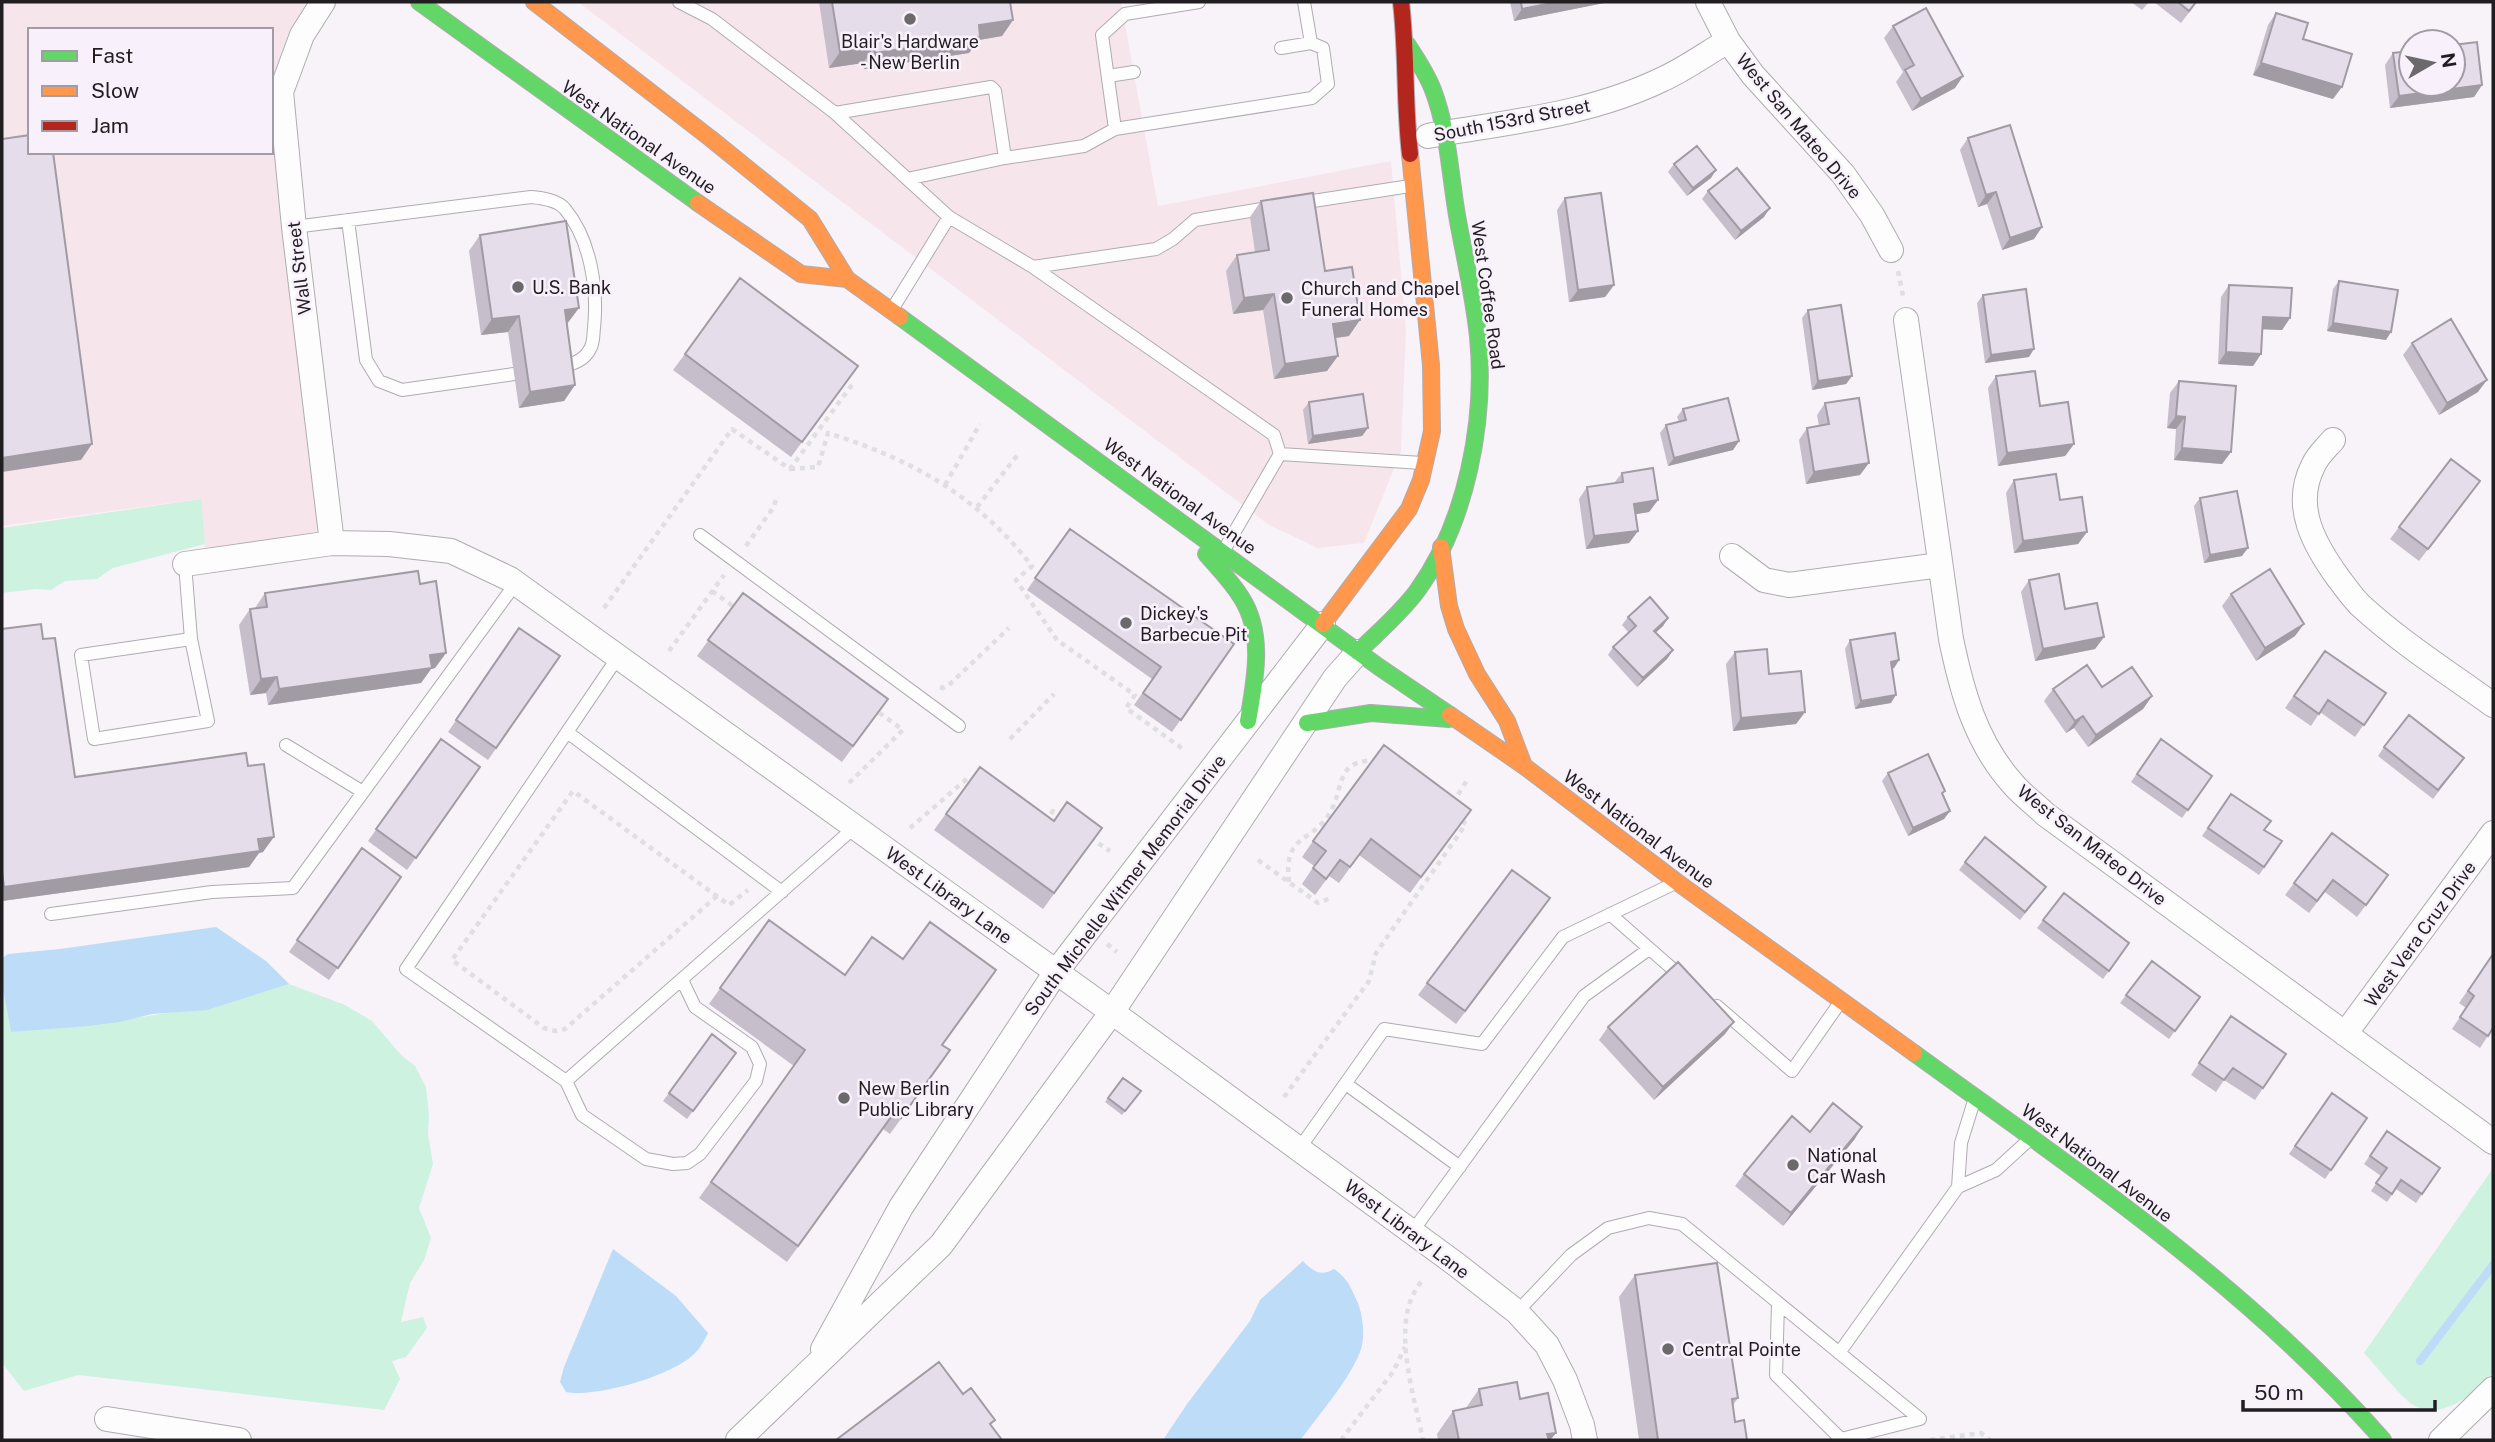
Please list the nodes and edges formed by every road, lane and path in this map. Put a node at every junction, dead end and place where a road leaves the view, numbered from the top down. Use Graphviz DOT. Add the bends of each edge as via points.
graph roads {
  1 [pos="323,2"];
  2 [pos="419,2"];
  3 [pos="534,2"];
  4 [pos="679,2"];
  5 [pos="1199,2"];
  6 [pos="1304,2"];
  7 [pos="1401,2"];
  8 [pos="1709,2"];
  9 [pos="1728,41"];
  10 [pos="1311,43"];
  11 [pos="1406,43"];
  12 [pos="1281,48"];
  13 [pos="1134,72"];
  14 [pos="1108,76"];
  15 [pos="835,113"];
  16 [pos="1115,130"];
  17 [pos="1444,133"];
  18 [pos="1408,139"];
  19 [pos="1005,158"];
  20 [pos="907,179"];
  21 [pos="1413,185"];
  22 [pos="949,218"];
  23 [pos="348,220"];
  24 [pos="294,228"];
  25 [pos="1891,250"];
  26 [pos="1033,267"];
  27 [pos="847,279"];
  28 [pos="891,312"];
  29 [pos="1906,320"];
  30 [pos="559,369"];
  31 [pos="514,374"];
  32 [pos="854,382"];
  33 [pos="980,424"];
  34 [pos="2333,440"];
  35 [pos="1019,453"];
  36 [pos="1280,453"];
  37 [pos="1426,463"];
  38 [pos="790,469"];
  39 [pos="945,485"];
  40 [pos="777,497"];
  41 [pos="977,507"];
  42 [pos="700,535"];
  43 [pos="332,543"];
  44 [pos="746,546"];
  45 [pos="1441,547"];
  46 [pos="1732,556"];
  47 [pos="1219,558"];
  48 [pos="195,563"];
  49 [pos="1940,565"];
  50 [pos="725,573"];
  51 [pos="516,583"];
  52 [pos="712,591"];
  53 [pos="604,608"];
  54 [pos="746,616"];
  55 [pos="1323,624"];
  56 [pos="1009,628"];
  57 [pos="191,639"];
  58 [pos="669,651"];
  59 [pos="1358,652"];
  60 [pos="618,657"];
  61 [pos="943,688"];
  62 [pos="1054,694"];
  63 [pos="870,705"];
  64 [pos="2493,705"];
  65 [pos="1456,720"];
  66 [pos="1248,721"];
  67 [pos="1307,723"];
  68 [pos="959,726"];
  69 [pos="567,732"];
  70 [pos="1010,739"];
  71 [pos="286,745"];
  72 [pos="1184,749"];
  73 [pos="1378,760"];
  74 [pos="1524,766"];
  75 [pos="1467,780"];
  76 [pos="849,783"];
  77 [pos="979,784"];
  78 [pos="363,792"];
  79 [pos="1449,809"];
  80 [pos="1457,816"];
  81 [pos="1064,819"];
  82 [pos="855,827"];
  83 [pos="910,828"];
  84 [pos="1040,829"];
  85 [pos="2493,833"];
  86 [pos="1087,835"];
  87 [pos="1110,851"];
  88 [pos="1258,860"];
  89 [pos="1289,882"];
  90 [pos="1677,882"];
  91 [pos="754,885"];
  92 [pos="782,892"];
  93 [pos="717,896"];
  94 [pos="1331,898"];
  95 [pos="51,914"];
  96 [pos="1610,914"];
  97 [pos="1106,943"];
  98 [pos="1649,949"];
  99 [pos="1117,951"];
  100 [pos="1056,972"];
  101 [pos="682,980"];
  102 [pos="1690,984"];
  103 [pos="1710,1001"];
  104 [pos="1841,1001"];
  105 [pos="1112,1012"];
  106 [pos="2345,1034"];
  107 [pos="566,1081"];
  108 [pos="1346,1084"];
  109 [pos="1284,1097"];
  110 [pos="1975,1097"];
  111 [pos="2031,1139"];
  112 [pos="2493,1142"];
  113 [pos="1298,1149"];
  114 [pos="1460,1167"];
  115 [pos="1958,1187"];
  116 [pos="1412,1232"];
  117 [pos="1421,1282"];
  118 [pos="1778,1303"];
  119 [pos="1517,1312"];
  120 [pos="1406,1347"];
  121 [pos="1839,1353"];
  122 [pos="811,1371"];
  123 [pos="2493,1389"];
  124 [pos="107,1419"];
  125 [pos="170,1434"];
  126 [pos="239,1440"];
  127 [pos="738,1440"];
  128 [pos="1340,1440"];
  129 [pos="1423,1440"];
  130 [pos="1585,1440"];
  131 [pos="1930,1440"];
  132 [pos="1990,1440"];
  133 [pos="2383,1440"];
  134 [pos="2441,1440"];
  1 -- 24 [label="street, Wall Street" via="302,35 281,92"];
  2 -- 27 [label="main road, West National Avenue" via="801,274"];
  3 -- 27 [label="main road, West National Avenue" via="810,219"];
  4 -- 15 [label="lane" via="712,19"];
  5 -- 14 [label="lane" via="1125,14 1102,35"];
  6 -- 10 [label="lane"];
  7 -- 11 [label="main road, West Coffee Road"];
  8 -- 9 [label="street, West San Mateo Drive"];
  9 -- 17 [label="street, South 153rd Street" via="1664,79 1614,99 1571,112"];
  9 -- 25 [label="street, West San Mateo Drive" via="1843,174"];
  10 -- 12 [label="lane"];
  10 -- 16 [label="lane" via="1323,48 1328,66 1328,84 1312,99"];
  11 -- 17 [label="main road, West Coffee Road" via="1425,73"];
  11 -- 18 [label="main road, West Coffee Road"];
  13 -- 14 [label="lane"];
  14 -- 16 [label="lane"];
  15 -- 19 [label="lane" via="991,87"];
  15 -- 20 [label="lane"];
  16 -- 19 [label="lane" via="1084,146"];
  17 -- 18 [label="street, South 153rd Street"];
  17 -- 45 [label="main road, West Coffee Road" via="1480,371 1474,454"];
  18 -- 21 [label="main road, West Coffee Road"];
  19 -- 20 [label="lane"];
  20 -- 22 [label="lane"];
  21 -- 26 [label="lane" via="1195,220 1156,249"];
  21 -- 37 [label="main road, West Coffee Road" via="1432,365 1432,431"];
  22 -- 26 [label="lane"];
  22 -- 28 [label="lane"];
  23 -- 24 [label="lane"];
  23 -- 30 [label="lane" via="510,198 547,199 564,207 591,267 596,311 592,347 583,360"];
  23 -- 31 [label="lane" via="366,360 379,380 402,390"];
  24 -- 43 [label="street, Wall Street"];
  25 -- 29 [label="path"];
  26 -- 36 [label="lane" via="1274,435"];
  27 -- 28 [label="main road, West National Avenue"];
  28 -- 47 [label="main road, West National Avenue" via="1163,508"];
  29 -- 49 [label="street, West San Mateo Drive"];
  32 -- 38 [label="path"];
  33 -- 39 [label="path"];
  34 -- 64 [label="street" via="2313,464 2306,484 2304,509 2323,558 2357,603"];
  35 -- 41 [label="path"];
  36 -- 37 [label="lane"];
  36 -- 47 [label="lane"];
  37 -- 55 [label="main road, West Coffee Road" via="1409,509"];
  38 -- 39 [label="path" via="818,467 828,433 892,456"];
  38 -- 53 [label="path" via="732,429"];
  39 -- 41 [label="path"];
  40 -- 44 [label="path"];
  41 -- 72 [label="path" via="1032,566 1016,580 1057,640 1135,695 1126,708"];
  42 -- 68 [label="lane"];
  43 -- 48 [label="street, West Library Lane"];
  43 -- 51 [label="street, West Library Lane" via="451,551"];
  45 -- 59 [label="main road, West Coffee Road" via="1409,600"];
  45 -- 74 [label="main road" via="1456,629 1507,721"];
  46 -- 49 [label="street" via="1764,580 1790,585"];
  47 -- 55 [label="main road, West National Avenue"];
  47 -- 66 [label="main road" via="1244,600 1256,643"];
  48 -- 57 [label="lane"];
  49 -- 106 [label="street, West San Mateo Drive" via="1961,688 1991,756 2014,785 2045,814"];
  50 -- 52 [label="path"];
  51 -- 60 [label="street, West Library Lane"];
  51 -- 78 [label="lane"];
  52 -- 54 [label="path"];
  52 -- 58 [label="path"];
  55 -- 59 [label="main road, West National Avenue"];
  55 -- 66 [label="street, South Michelle Witmer Memorial Drive"];
  56 -- 61 [label="path"];
  57 -- 57 [label="lane" via="208,721 94,739 81,655"];
  59 -- 65 [label="main road, West National Avenue"];
  59 -- 67 [label="street, South Michelle Witmer Memorial Drive" via="1335,678"];
  60 -- 69 [label="lane"];
  60 -- 82 [label="street, West Library Lane"];
  62 -- 70 [label="path"];
  63 -- 76 [label="path" via="904,730"];
  65 -- 67 [label="main road" via="1371,713"];
  65 -- 74 [label="main road, West National Avenue"];
  66 -- 100 [label="street, South Michelle Witmer Memorial Drive"];
  67 -- 105 [label="street, South Michelle Witmer Memorial Drive"];
  69 -- 92 [label="lane"];
  69 -- 107 [label="lane" via="406,969"];
  71 -- 78 [label="lane"];
  73 -- 89 [label="path" via="1363,760 1347,768 1331,811 1288,857"];
  74 -- 90 [label="main road, West National Avenue"];
  75 -- 79 [label="path"];
  77 -- 83 [label="path" via="969,776"];
  78 -- 95 [label="lane" via="293,888 212,892"];
  80 -- 109 [label="path" via="1466,824 1376,953 1369,981"];
  81 -- 84 [label="path" via="1053,811"];
  82 -- 92 [label="lane"];
  82 -- 100 [label="street, West Library Lane"];
  85 -- 106 [label="street, West Vera Cruz Drive"];
  86 -- 87 [label="path"];
  88 -- 89 [label="path"];
  89 -- 94 [label="path" via="1318,903"];
  90 -- 96 [label="lane"];
  90 -- 104 [label="main road, West National Avenue"];
  91 -- 93 [label="path" via="729,905"];
  92 -- 101 [label="lane"];
  93 -- 93 [label="path" via="573,791 452,960 544,1028 565,1029"];
  96 -- 98 [label="lane"];
  96 -- 108 [label="lane" via="1563,937 1482,1044 1384,1029"];
  97 -- 99 [label="path"];
  98 -- 102 [label="lane"];
  98 -- 114 [label="lane" via="1584,996"];
  100 -- 105 [label="street, West Library Lane"];
  100 -- 122 [label="street, South Michelle Witmer Memorial Drive" via="901,1207"];
  101 -- 107 [label="lane"];
  101 -- 107 [label="lane" via="695,1007 752,1047 760,1064 756,1081 700,1154 687,1163 646,1159 582,1115"];
  103 -- 104 [label="lane" via="1792,1071"];
  104 -- 110 [label="main road, West National Avenue"];
  105 -- 113 [label="street, West Library Lane"];
  105 -- 122 [label="street, South Michelle Witmer Memorial Drive" via="941,1245"];
  106 -- 112 [label="street, West San Mateo Drive"];
  108 -- 113 [label="lane"];
  108 -- 114 [label="lane"];
  110 -- 111 [label="main road, West National Avenue"];
  110 -- 115 [label="lane" via="1961,1143"];
  111 -- 115 [label="lane" via="1996,1170"];
  111 -- 133 [label="main road, West National Avenue" via="2259,1314 2343,1394"];
  113 -- 116 [label="street, West Library Lane"];
  114 -- 116 [label="lane"];
  115 -- 121 [label="lane"];
  116 -- 119 [label="street, West Library Lane"];
  117 -- 120 [label="path" via="1407,1311"];
  118 -- 119 [label="lane" via="1682,1224 1650,1219 1608,1228 1571,1255"];
  118 -- 121 [label="lane"];
  118 -- 121 [label="lane" via="1776,1375 1841,1439 1920,1419"];
  119 -- 130 [label="street, West Library Lane" via="1547,1345 1565,1380"];
  120 -- 128 [label="path" via="1393,1372"];
  120 -- 129 [label="path"];
  122 -- 127 [label="street, South Michelle Witmer Memorial Drive"];
  123 -- 134 [label="street"];
  124 -- 125 [label="street"];
  125 -- 126 [label="street"];
  131 -- 132 [label="path" via="1981,1433"];
}
